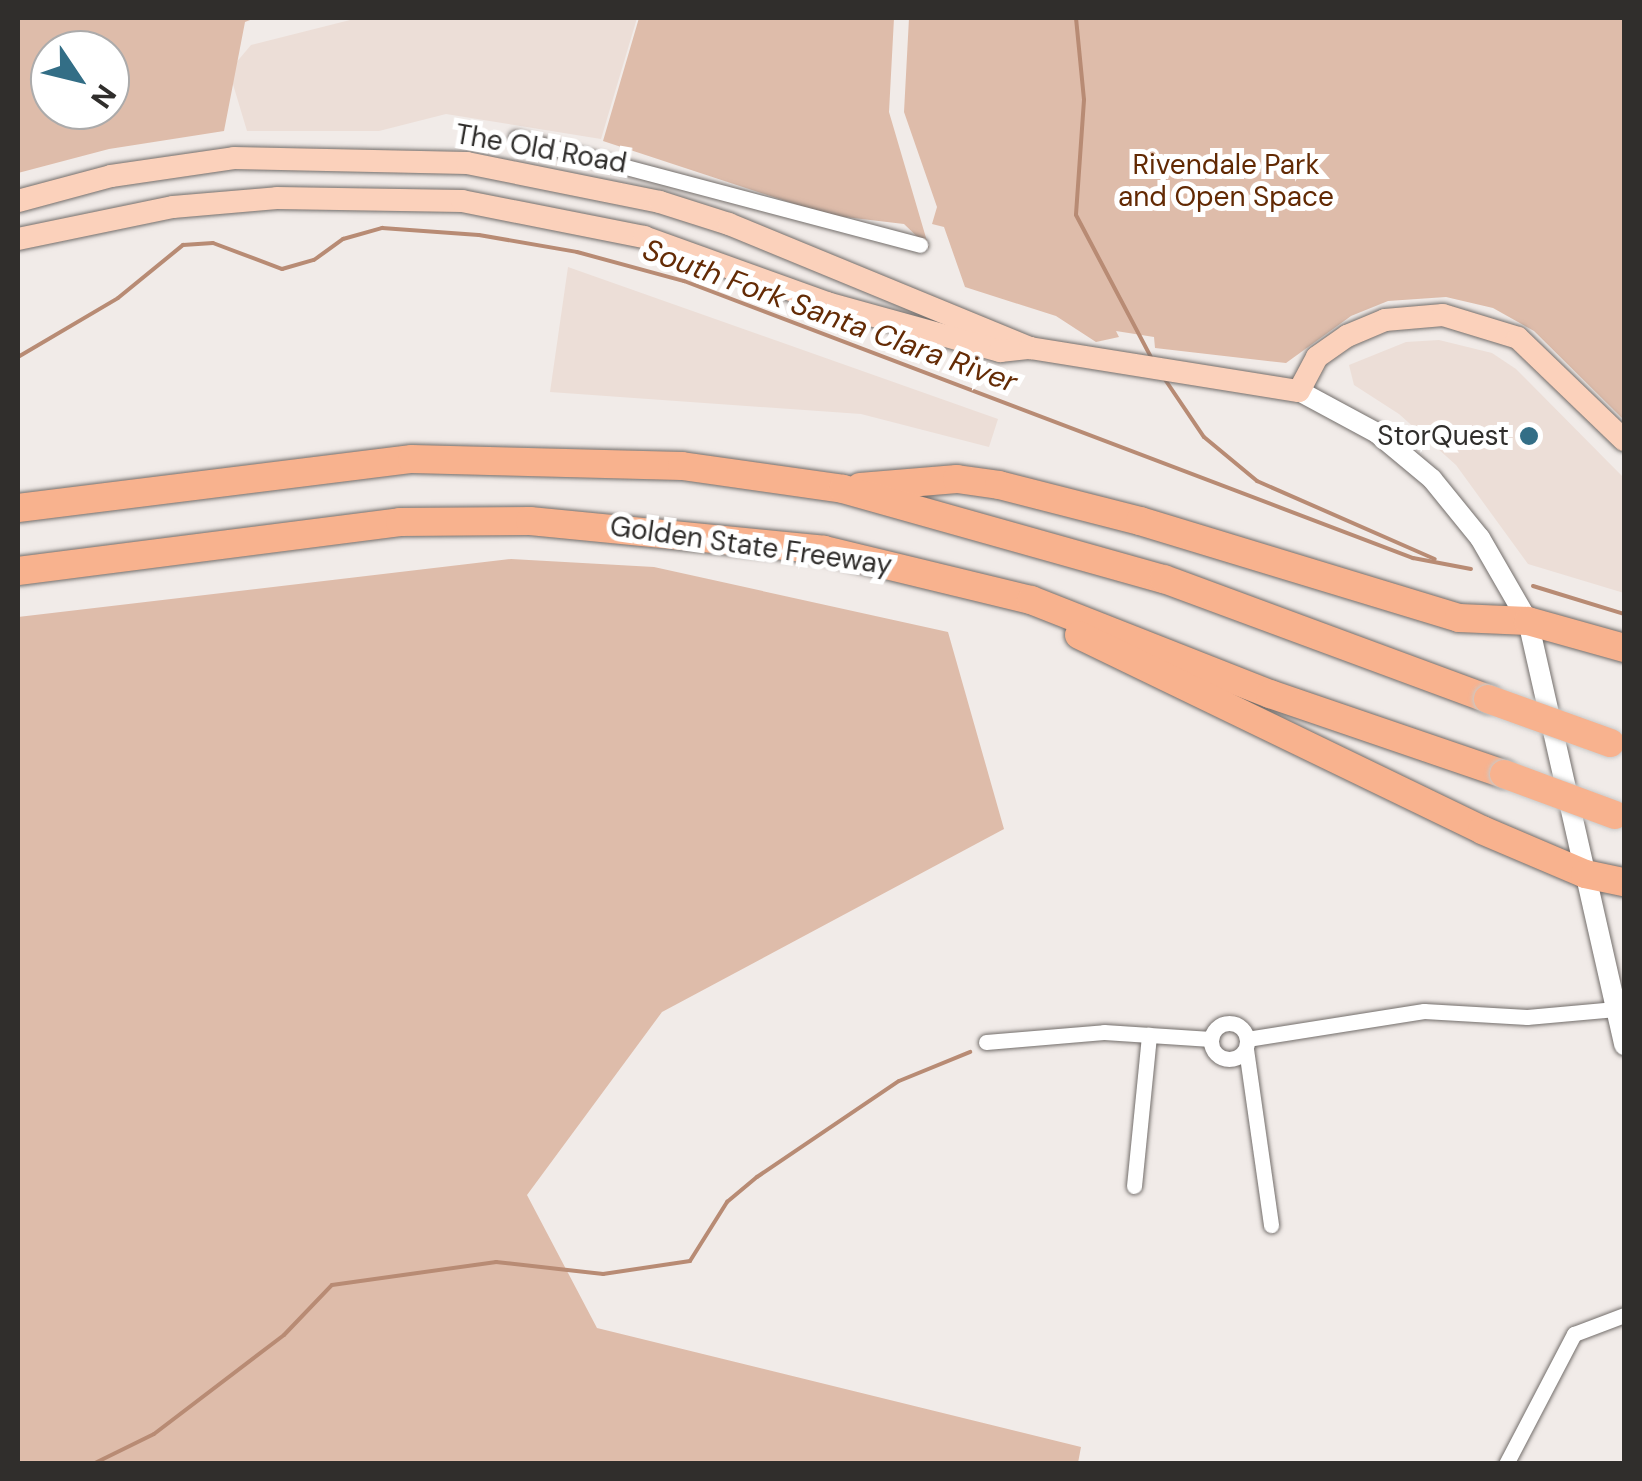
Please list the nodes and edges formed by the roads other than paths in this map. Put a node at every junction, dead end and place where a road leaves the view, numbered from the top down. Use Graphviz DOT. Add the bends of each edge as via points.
graph roads {
  1 [pos="516,138"];
  2 [pos="18,202"];
  3 [pos="18,239"];
  4 [pos="920,245"];
  5 [pos="1030,348"];
  6 [pos="1299,391"];
  7 [pos="1624,440"];
  8 [pos="843,488"];
  9 [pos="18,508"];
  10 [pos="18,571"];
  11 [pos="989,588"];
  12 [pos="1528,621"];
  13 [pos="1624,648"];
  14 [pos="1617,745"];
  15 [pos="1620,816"];
  16 [pos="1585,874"];
  17 [pos="1624,882"];
  18 [pos="1616,1009"];
  19 [pos="1149,1035"];
  20 [pos="1211,1039"];
  21 [pos="986,1042"];
  22 [pos="1246,1044"];
  23 [pos="1624,1045"];
  24 [pos="1134,1186"];
  25 [pos="1271,1226"];
  26 [pos="1624,1315"];
  27 [pos="1506,1464"];
  1 -- 4 [label="street"];
  2 -- 5 [label="main road, The Old Road" via="111,176 234,158 467,164 600,188 712,219"];
  3 -- 5 [label="main road" via="173,207 259,199 462,201 644,236 909,329 1000,351"];
  5 -- 6 [label="main road"];
  6 -- 7 [label="main road" via="1317,357 1346,336 1416,314 1470,318 1542,355"];
  6 -- 12 [label="main road" via="1377,432 1432,479 1480,538"];
  8 -- 9 [label="highway" via="682,466 412,458"];
  8 -- 12 [label="highway" via="958,479 999,485 1459,618"];
  8 -- 14 [label="highway, bridge" via="1164,579"];
  10 -- 11 [label="highway, Golden State Freeway" via="400,522 530,520 824,550"];
  11 -- 15 [label="highway, Golden State Freeway, bridge"];
  11 -- 16 [label="highway" via="1167,682"];
  12 -- 13 [label="highway"];
  12 -- 16 [label="main road" via="1552,701"];
  16 -- 17 [label="highway"];
  16 -- 18 [label="main road"];
  18 -- 22 [label="street" via="1527,1017 1424,1011"];
  18 -- 23 [label="main road"];
  19 -- 20 [label="street"];
  19 -- 21 [label="street"];
  19 -- 24 [label="street"];
  20 -- 22 [label="street" via="1215,1052 1228,1059"];
  20 -- 22 [label="street" via="1218,1026 1231,1022"];
  22 -- 25 [label="street"];
  26 -- 27 [label="street" via="1574,1334"];
}
